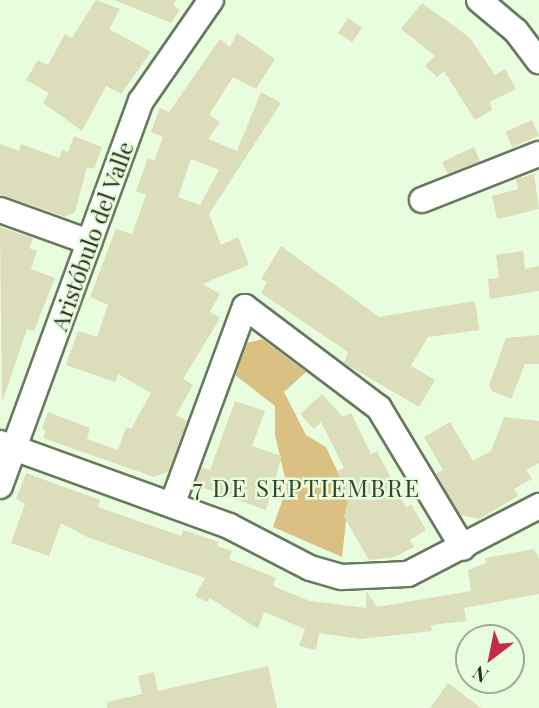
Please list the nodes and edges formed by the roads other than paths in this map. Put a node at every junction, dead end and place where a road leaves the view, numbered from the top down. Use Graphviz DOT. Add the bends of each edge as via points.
graph roads {
  1 [pos="211,0"];
  2 [pos="479,0"];
  3 [pos="539,61"];
  4 [pos="539,154"];
  5 [pos="422,200"];
  6 [pos="0,210"];
  7 [pos="89,242"];
  8 [pos="7,445"];
  9 [pos="0,486"];
  10 [pos="172,505"];
  11 [pos="539,506"];
  12 [pos="463,548"];
  1 -- 7 [label="street, Aristóbulo del Valle" via="141,101"];
  2 -- 3 [label="street" via="516,31"];
  4 -- 5 [label="street"];
  6 -- 7 [label="street"];
  7 -- 8 [label="street, Aristóbulo del Valle"];
  8 -- 9 [label="street, Aristóbulo del Valle"];
  8 -- 10 [label="street"];
  10 -- 12 [label="street" via="229,526 310,568 342,577 408,574"];
  10 -- 12 [label="street" via="245,307 379,408"];
  11 -- 12 [label="street"];
}
